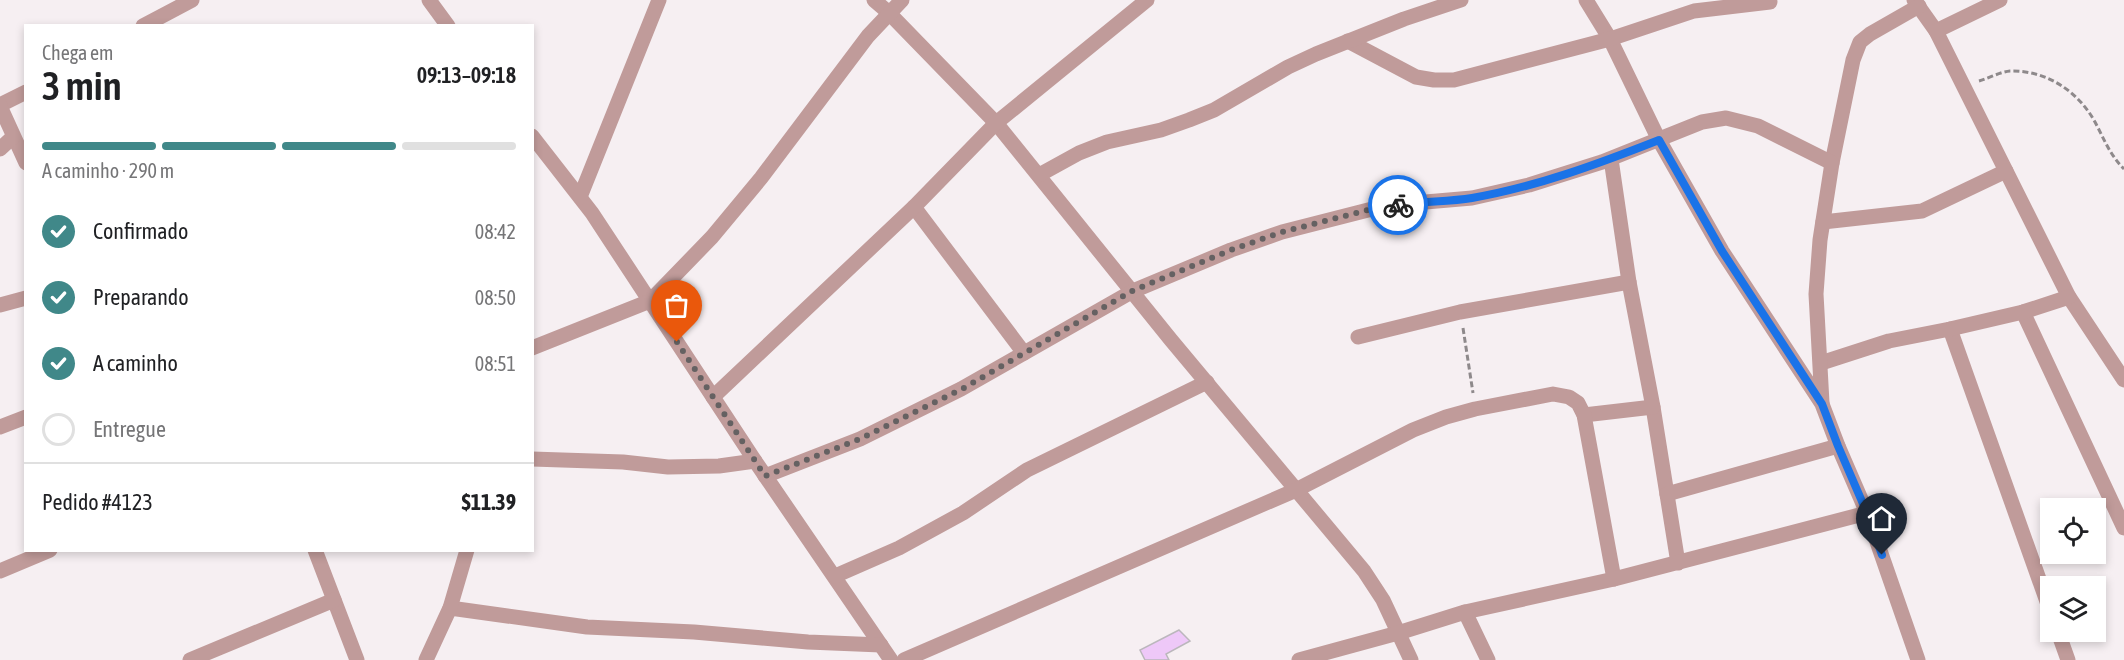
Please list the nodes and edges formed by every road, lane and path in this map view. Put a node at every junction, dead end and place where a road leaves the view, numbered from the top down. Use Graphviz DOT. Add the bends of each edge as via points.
graph roads {
  1 [pos="192,0"];
  2 [pos="429,0"];
  3 [pos="874,0"];
  4 [pos="902,0"];
  5 [pos="1147,0"];
  6 [pos="1461,0"];
  7 [pos="1586,0"];
  8 [pos="2000,0"];
  9 [pos="658,1"];
  10 [pos="1770,2"];
  11 [pos="1916,3"];
  12 [pos="888,12"];
  13 [pos="147,24"];
  14 [pos="447,24"];
  15 [pos="1936,31"];
  16 [pos="1610,39"];
  17 [pos="1348,41"];
  18 [pos="1963,87"];
  19 [pos="24,93"];
  20 [pos="0,106"];
  21 [pos="996,123"];
  22 [pos="13,137"];
  23 [pos="534,139"];
  24 [pos="1659,140"];
  25 [pos="0,149"];
  26 [pos="24,159"];
  27 [pos="1611,159"];
  28 [pos="1832,163"];
  29 [pos="2124,169"];
  30 [pos="2006,171"];
  31 [pos="1039,175"];
  32 [pos="580,197"];
  33 [pos="914,207"];
  34 [pos="1823,222"];
  35 [pos="1629,282"];
  36 [pos="1132,291"];
  37 [pos="2070,297"];
  38 [pos="24,298"];
  39 [pos="650,301"];
  40 [pos="0,304"];
  41 [pos="1460,312"];
  42 [pos="2023,312"];
  43 [pos="1950,329"];
  44 [pos="1358,337"];
  45 [pos="534,347"];
  46 [pos="1024,353"];
  47 [pos="1821,363"];
  48 [pos="2124,380"];
  49 [pos="1207,382"];
  50 [pos="713,397"];
  51 [pos="1822,404"];
  52 [pos="1653,407"];
  53 [pos="1475,409"];
  54 [pos="1584,416"];
  55 [pos="24,418"];
  56 [pos="0,427"];
  57 [pos="1838,446"];
  58 [pos="534,459"];
  59 [pos="755,461"];
  60 [pos="765,476"];
  61 [pos="1296,490"];
  62 [pos="1667,494"];
  63 [pos="1867,513"];
  64 [pos="2124,528"];
  65 [pos="45,552"];
  66 [pos="316,552"];
  67 [pos="466,552"];
  68 [pos="1678,563"];
  69 [pos="0,572"];
  70 [pos="835,576"];
  71 [pos="1614,579"];
  72 [pos="2040,582"];
  73 [pos="334,600"];
  74 [pos="450,608"];
  75 [pos="1465,612"];
  76 [pos="1398,633"];
  77 [pos="2062,642"];
  78 [pos="881,645"];
  79 [pos="190,660"];
  80 [pos="357,660"];
  81 [pos="426,660"];
  82 [pos="891,660"];
  83 [pos="904,660"];
  84 [pos="1299,660"];
  85 [pos="1411,660"];
  86 [pos="1488,660"];
  87 [pos="1918,660"];
  88 [pos="2068,660"];
  1 -- 13 [label="street"];
  2 -- 14 [label="street"];
  3 -- 12 [label="street"];
  4 -- 12 [label="street"];
  5 -- 21 [label="street"];
  6 -- 17 [label="street"];
  7 -- 16 [label="street"];
  8 -- 15 [label="street"];
  9 -- 32 [label="street"];
  10 -- 16 [label="street" via="1694,11"];
  11 -- 15 [label="street"];
  11 -- 28 [label="street" via="1860,42"];
  12 -- 21 [label="street"];
  12 -- 39 [label="street" via="761,178 712,237"];
  15 -- 18 [label="street"];
  16 -- 17 [label="street" via="1454,80 1416,77"];
  16 -- 24 [label="street"];
  17 -- 31 [label="street" via="1288,67 1214,110 1161,130 1107,142"];
  18 -- 29 [label="path" via="2008,71 2036,73 2059,83 2094,120 2114,159"];
  18 -- 30 [label="street"];
  19 -- 20 [label="street"];
  20 -- 22 [label="street"];
  21 -- 31 [label="street"];
  21 -- 33 [label="street"];
  22 -- 25 [label="street"];
  22 -- 26 [label="street"];
  23 -- 32 [label="street"];
  24 -- 27 [label="street"];
  24 -- 28 [label="street" via="1702,122 1726,118 1758,126"];
  24 -- 51 [label="street" via="1722,251"];
  27 -- 35 [label="street"];
  27 -- 36 [label="street" via="1518,188 1472,198 1376,208 1282,232"];
  28 -- 34 [label="street"];
  30 -- 34 [label="street" via="1922,211"];
  30 -- 37 [label="street"];
  31 -- 36 [label="street"];
  32 -- 39 [label="street"];
  33 -- 46 [label="street"];
  33 -- 50 [label="street"];
  34 -- 47 [label="street" via="1816,294"];
  35 -- 41 [label="street"];
  35 -- 52 [label="street"];
  36 -- 46 [label="street"];
  36 -- 49 [label="street"];
  37 -- 42 [label="street"];
  37 -- 48 [label="street"];
  38 -- 40 [label="street"];
  39 -- 45 [label="street"];
  39 -- 50 [label="street"];
  41 -- 44 [label="street"];
  41 -- 53 [label="path"];
  42 -- 43 [label="street"];
  42 -- 64 [label="street"];
  43 -- 47 [label="street" via="1889,341"];
  43 -- 72 [label="street"];
  46 -- 60 [label="street" via="962,389 860,439"];
  47 -- 51 [label="street"];
  49 -- 61 [label="street"];
  49 -- 70 [label="street" via="1027,470 963,513 900,548"];
  50 -- 59 [label="street"];
  51 -- 57 [label="street"];
  52 -- 54 [label="street"];
  52 -- 62 [label="street"];
  53 -- 54 [label="street" via="1552,394 1569,397"];
  53 -- 61 [label="street" via="1413,430"];
  54 -- 71 [label="street"];
  55 -- 56 [label="street"];
  57 -- 62 [label="street"];
  57 -- 63 [label="street"];
  58 -- 59 [label="street" via="668,467"];
  59 -- 60 [label="street"];
  60 -- 70 [label="street"];
  61 -- 76 [label="street" via="1374,585"];
  61 -- 83 [label="street"];
  62 -- 68 [label="street"];
  63 -- 68 [label="street"];
  63 -- 87 [label="street"];
  65 -- 69 [label="street"];
  66 -- 73 [label="street"];
  67 -- 74 [label="street"];
  68 -- 71 [label="street"];
  70 -- 78 [label="street"];
  71 -- 75 [label="street"];
  73 -- 79 [label="street"];
  73 -- 80 [label="street"];
  74 -- 78 [label="street" via="587,627"];
  74 -- 81 [label="street"];
  75 -- 76 [label="street"];
  75 -- 86 [label="street"];
  76 -- 84 [label="street"];
  76 -- 85 [label="street"];
  77 -- 88 [label="street"];
  78 -- 82 [label="street"];
}
